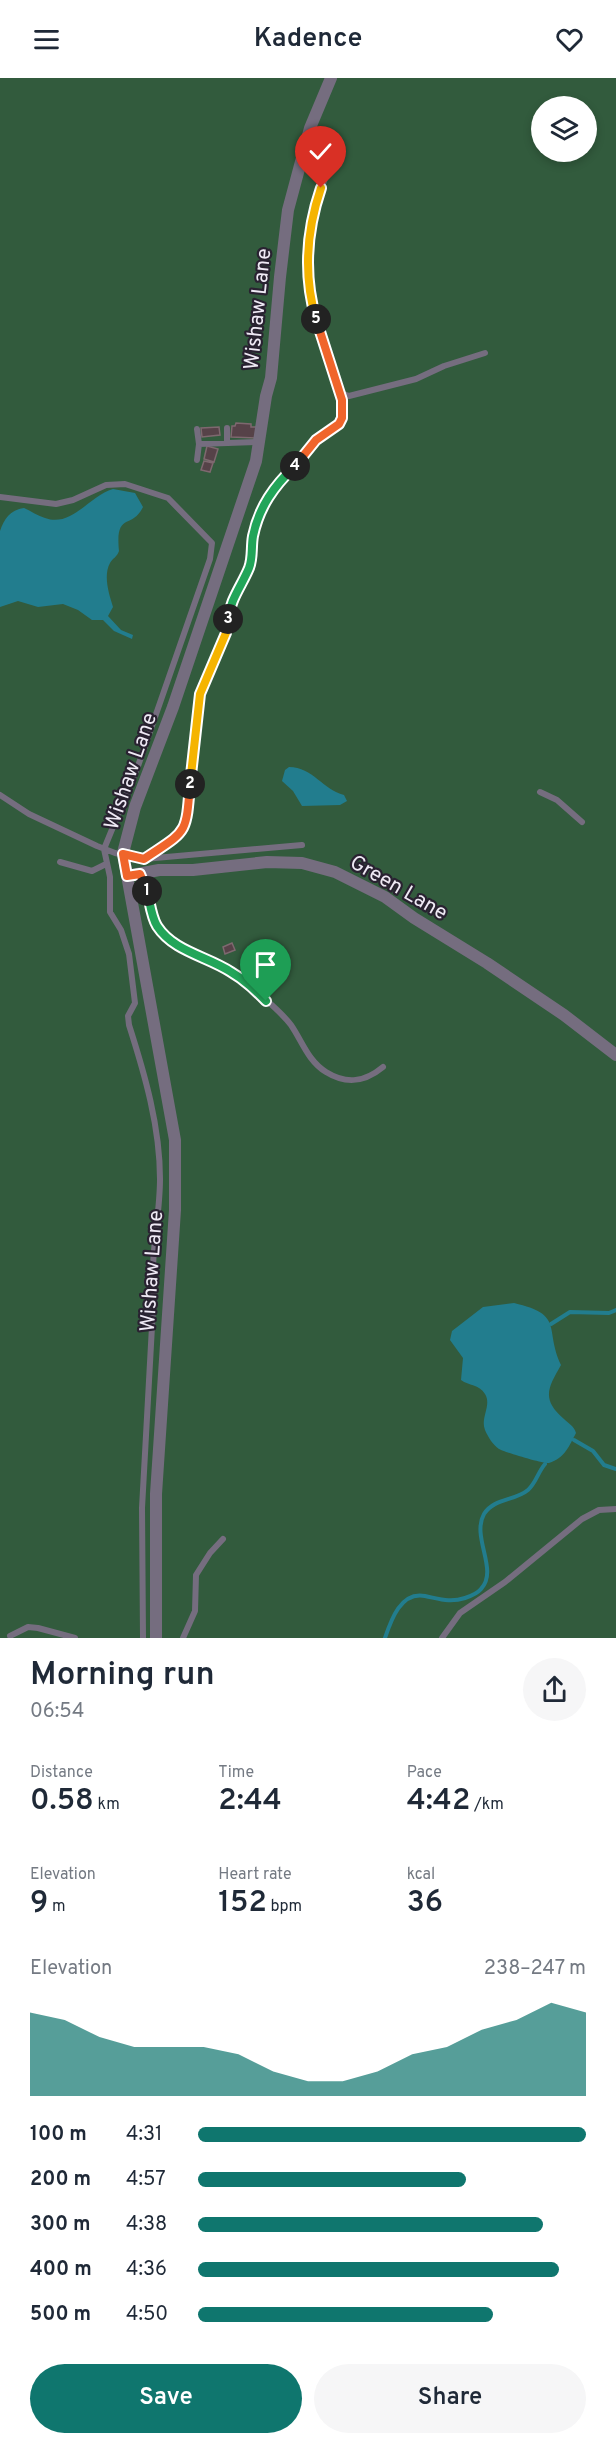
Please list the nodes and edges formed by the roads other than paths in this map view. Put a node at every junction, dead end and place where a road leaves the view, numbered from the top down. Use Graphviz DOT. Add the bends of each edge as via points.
graph roads {
  1 [pos="331,78"];
  2 [pos="334,154"];
  3 [pos="485,353"];
  4 [pos="338,392"];
  5 [pos="226,428"];
  6 [pos="196,429"];
  7 [pos="227,442"];
  8 [pos="260,442"];
  9 [pos="199,444"];
  10 [pos="197,460"];
  11 [pos="0,497"];
  12 [pos="540,792"];
  13 [pos="0,795"];
  14 [pos="582,822"];
  15 [pos="302,845"];
  16 [pos="104,849"];
  17 [pos="123,854"];
  18 [pos="144,859"];
  19 [pos="60,862"];
  20 [pos="106,864"];
  21 [pos="133,875"];
  22 [pos="616,1055"];
  23 [pos="383,1067"];
  24 [pos="616,1509"];
  25 [pos="223,1539"];
  26 [pos="10,1636"];
  27 [pos="75,1638"];
  28 [pos="143,1638"];
  29 [pos="156,1638"];
  30 [pos="183,1638"];
  31 [pos="442,1638"];
  1 -- 8 [label="street, Wishaw Lane" via="310,128 288,210 271,378"];
  2 -- 4 [label="lane" via="315,206 307,259 309,293"];
  3 -- 4 [label="lane" via="416,380 349,396"];
  4 -- 18 [label="lane" via="342,410 339,424 316,440 275,486 262,508 253,536 252,561 200,694 187,821 176,839"];
  5 -- 7 [label="lane"];
  6 -- 9 [label="lane"];
  7 -- 8 [label="lane"];
  7 -- 9 [label="lane"];
  8 -- 17 [label="street, Wishaw Lane" via="173,707 138,799"];
  9 -- 10 [label="lane"];
  11 -- 16 [label="lane" via="56,504 106,485 125,484 168,498 212,543 210,559 138,766"];
  12 -- 14 [label="lane" via="557,800"];
  13 -- 16 [label="lane" via="29,814"];
  15 -- 18 [label="lane"];
  16 -- 17 [label="lane"];
  16 -- 20 [label="lane"];
  17 -- 18 [label="lane"];
  17 -- 21 [label="street, Wishaw Lane"];
  19 -- 20 [label="lane" via="92,871"];
  20 -- 28 [label="lane" via="110,912 122,930 129,954 135,1003 128,1016 129,1025 148,1085 160,1179 152,1270 142,1508"];
  21 -- 22 [label="street, Green Lane" via="267,862 302,863 352,878 478,957"];
  21 -- 23 [label="lane" via="146,890 161,931 181,947 248,983 290,1023 306,1053 326,1072 352,1082"];
  21 -- 29 [label="street, Wishaw Lane" via="175,1140 175,1210 156,1494"];
  24 -- 31 [label="lane" via="599,1510 582,1519 460,1613"];
  25 -- 30 [label="lane" via="196,1575 195,1611"];
  26 -- 27 [label="lane" via="28,1627"];
}
